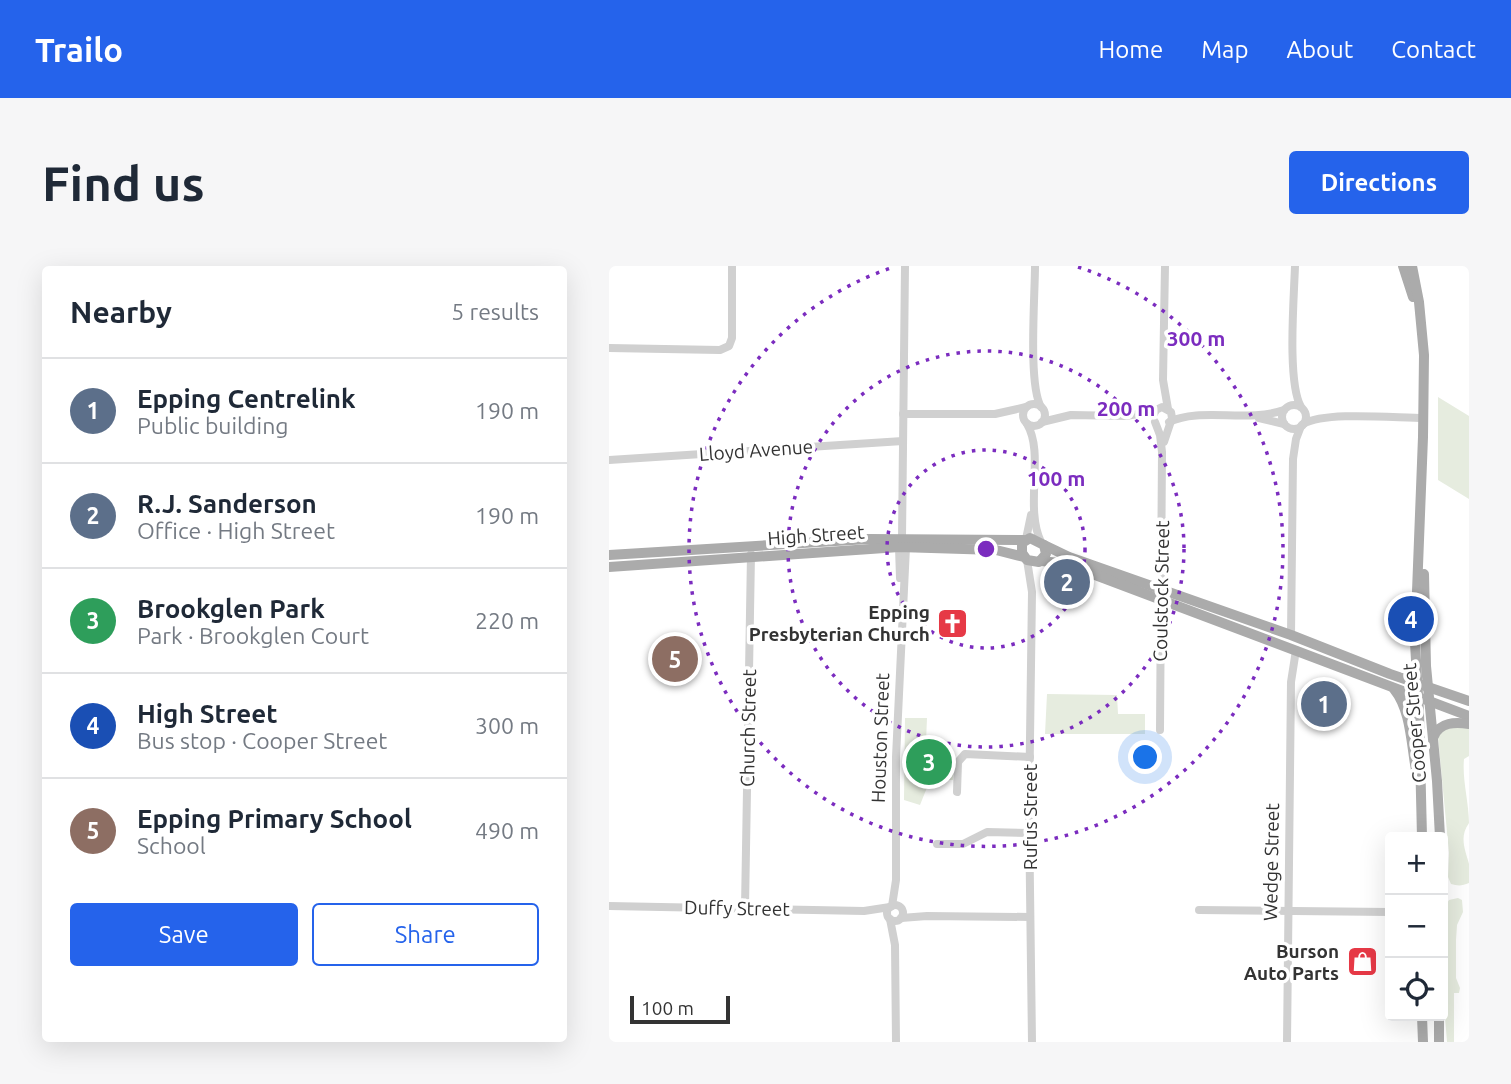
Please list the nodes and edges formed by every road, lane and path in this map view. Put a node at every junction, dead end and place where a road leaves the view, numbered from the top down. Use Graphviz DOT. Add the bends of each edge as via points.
graph roads {
  1 [pos="732,266"];
  2 [pos="905,266"];
  3 [pos="1035,266"];
  4 [pos="1165,266"];
  5 [pos="1295,266"];
  6 [pos="1403,266"];
  7 [pos="1412,266"];
  8 [pos="1423,331"];
  9 [pos="609,348"];
  10 [pos="1034,374"];
  11 [pos="1294,375"];
  12 [pos="1163,380"];
  13 [pos="1027,406"];
  14 [pos="1042,407"];
  15 [pos="1302,408"];
  16 [pos="1168,410"];
  17 [pos="1284,410"];
  18 [pos="903,414"];
  19 [pos="995,414"];
  20 [pos="1071,415"];
  21 [pos="1155,416"];
  22 [pos="1198,416"];
  23 [pos="1253,417"];
  24 [pos="1332,418"];
  25 [pos="1424,418"];
  26 [pos="1042,422"];
  27 [pos="1026,423"];
  28 [pos="1169,423"];
  29 [pos="1285,425"];
  30 [pos="1302,425"];
  31 [pos="1423,437"];
  32 [pos="903,441"];
  33 [pos="1162,452"];
  34 [pos="1033,453"];
  35 [pos="1293,458"];
  36 [pos="609,460"];
  37 [pos="1033,505"];
  38 [pos="1025,540"];
  39 [pos="903,544"];
  40 [pos="1042,544"];
  41 [pos="751,552"];
  42 [pos="609,555"];
  43 [pos="1025,559"];
  44 [pos="1041,562"];
  45 [pos="609,567"];
  46 [pos="1032,592"];
  47 [pos="1161,595"];
  48 [pos="1291,635"];
  49 [pos="1293,648"];
  50 [pos="1416,683"];
  51 [pos="1392,687"];
  52 [pos="1428,687"];
  53 [pos="1417,697"];
  54 [pos="1430,700"];
  55 [pos="1469,701"];
  56 [pos="1469,716"];
  57 [pos="1469,724"];
  58 [pos="1160,730"];
  59 [pos="1433,737"];
  60 [pos="1030,757"];
  61 [pos="957,792"];
  62 [pos="1422,799"];
  63 [pos="1422,832"];
  64 [pos="1440,832"];
  65 [pos="1030,833"];
  66 [pos="937,845"];
  67 [pos="609,906"];
  68 [pos="745,908"];
  69 [pos="1199,910"];
  70 [pos="864,911"];
  71 [pos="898,911"];
  72 [pos="1288,911"];
  73 [pos="1385,912"];
  74 [pos="1030,917"];
  75 [pos="890,918"];
  76 [pos="895,945"];
  77 [pos="1422,1021"];
  78 [pos="1440,1021"];
  79 [pos="896,1042"];
  80 [pos="1032,1042"];
  81 [pos="1287,1042"];
  82 [pos="1423,1042"];
  83 [pos="1439,1042"];
  1 -- 9 [label="street" via="729,346 720,350"];
  2 -- 18 [label="street, Houston Street"];
  3 -- 10 [label="street"];
  4 -- 12 [label="street, Coulstock Street"];
  5 -- 11 [label="street"];
  6 -- 8 [label="main road, Cooper Street"];
  7 -- 8 [label="main road, Cooper Street"];
  8 -- 25 [label="main road, Cooper Street"];
  10 -- 13 [label="street"];
  10 -- 14 [label="street" via="1036,398"];
  11 -- 15 [label="street"];
  11 -- 17 [label="street"];
  12 -- 16 [label="street, Coulstock Street"];
  12 -- 21 [label="street, Coulstock Street"];
  13 -- 14 [label="street"];
  13 -- 19 [label="street"];
  13 -- 27 [label="street" via="1023,413"];
  14 -- 20 [label="street"];
  14 -- 26 [label="street"];
  15 -- 17 [label="street" via="1294,405"];
  15 -- 24 [label="street"];
  15 -- 30 [label="street"];
  16 -- 21 [label="street" via="1162,407"];
  16 -- 22 [label="street"];
  16 -- 28 [label="street"];
  17 -- 23 [label="street"];
  17 -- 29 [label="street"];
  18 -- 19 [label="street"];
  18 -- 32 [label="street, Houston Street"];
  19 -- 27 [label="street"];
  20 -- 21 [label="street"];
  20 -- 26 [label="street"];
  21 -- 28 [label="street" via="1160,425"];
  21 -- 33 [label="street, Coulstock Street"];
  22 -- 23 [label="street"];
  22 -- 28 [label="street"];
  23 -- 29 [label="street"];
  24 -- 25 [label="street"];
  24 -- 30 [label="street"];
  25 -- 31 [label="main road, Cooper Street"];
  26 -- 27 [label="street"];
  26 -- 34 [label="street"];
  27 -- 34 [label="street"];
  28 -- 33 [label="street, Coulstock Street"];
  29 -- 30 [label="street" via="1294,429"];
  29 -- 35 [label="street, Wedge Street"];
  30 -- 35 [label="street, Wedge Street"];
  31 -- 50 [label="main road, Cooper Street"];
  31 -- 52 [label="main road, Cooper Street"];
  32 -- 36 [label="street, Lloyd Avenue"];
  32 -- 39 [label="street, Houston Street"];
  33 -- 47 [label="street, Coulstock Street"];
  34 -- 37 [label="street"];
  35 -- 48 [label="street, Wedge Street"];
  37 -- 38 [label="street"];
  37 -- 40 [label="street"];
  38 -- 39 [label="main road, High Street"];
  38 -- 40 [label="main road"];
  38 -- 43 [label="main road" via="1021,548"];
  39 -- 41 [label="main road, High Street"];
  39 -- 43 [label="main road, High Street" via="996,550"];
  39 -- 71 [label="street, Houston Street" via="896,757"];
  40 -- 44 [label="main road" via="1046,554"];
  40 -- 47 [label="main road"];
  41 -- 42 [label="main road, High Street"];
  41 -- 45 [label="main road, High Street"];
  41 -- 68 [label="street, Church Street"];
  43 -- 44 [label="main road"];
  43 -- 46 [label="street, Rufus Street"];
  44 -- 46 [label="street, Rufus Street"];
  44 -- 47 [label="main road" via="1066,564"];
  46 -- 60 [label="street, Rufus Street"];
  47 -- 48 [label="main road"];
  47 -- 49 [label="main road"];
  47 -- 58 [label="street, Coulstock Street"];
  48 -- 49 [label="main road, Wedge Street"];
  48 -- 50 [label="main road"];
  49 -- 51 [label="main road"];
  49 -- 72 [label="street, Wedge Street"];
  50 -- 52 [label="main road"];
  50 -- 53 [label="main road, Cooper Street"];
  51 -- 53 [label="main road"];
  51 -- 62 [label="main road" via="1404,708"];
  52 -- 54 [label="main road, Cooper Street"];
  52 -- 55 [label="main road"];
  53 -- 54 [label="main road"];
  53 -- 62 [label="main road, Cooper Street"];
  54 -- 56 [label="main road"];
  54 -- 59 [label="main road, Cooper Street"];
  57 -- 59 [label="main road" via="1446,724"];
  59 -- 64 [label="main road, Cooper Street"];
  60 -- 61 [label="street" via="965,754 958,762"];
  60 -- 65 [label="street, Rufus Street"];
  62 -- 63 [label="main road, Cooper Street"];
  65 -- 66 [label="street" via="987,832 963,844"];
  65 -- 74 [label="street, Rufus Street"];
  67 -- 68 [label="street, Duffy Street"];
  68 -- 70 [label="street, Duffy Street"];
  69 -- 72 [label="street"];
  70 -- 71 [label="street, Duffy Street"];
  70 -- 75 [label="street, Duffy Street"];
  71 -- 74 [label="street, Duffy Street" via="927,916"];
  71 -- 75 [label="street, Duffy Street" via="896,921"];
  71 -- 76 [label="street, Houston Street"];
  72 -- 73 [label="street"];
  72 -- 81 [label="street, Wedge Street"];
  74 -- 80 [label="street, Rufus Street"];
  75 -- 76 [label="street, Houston Street"];
  76 -- 79 [label="street, Houston Street"];
  77 -- 82 [label="main road"];
  78 -- 83 [label="main road"];
}
